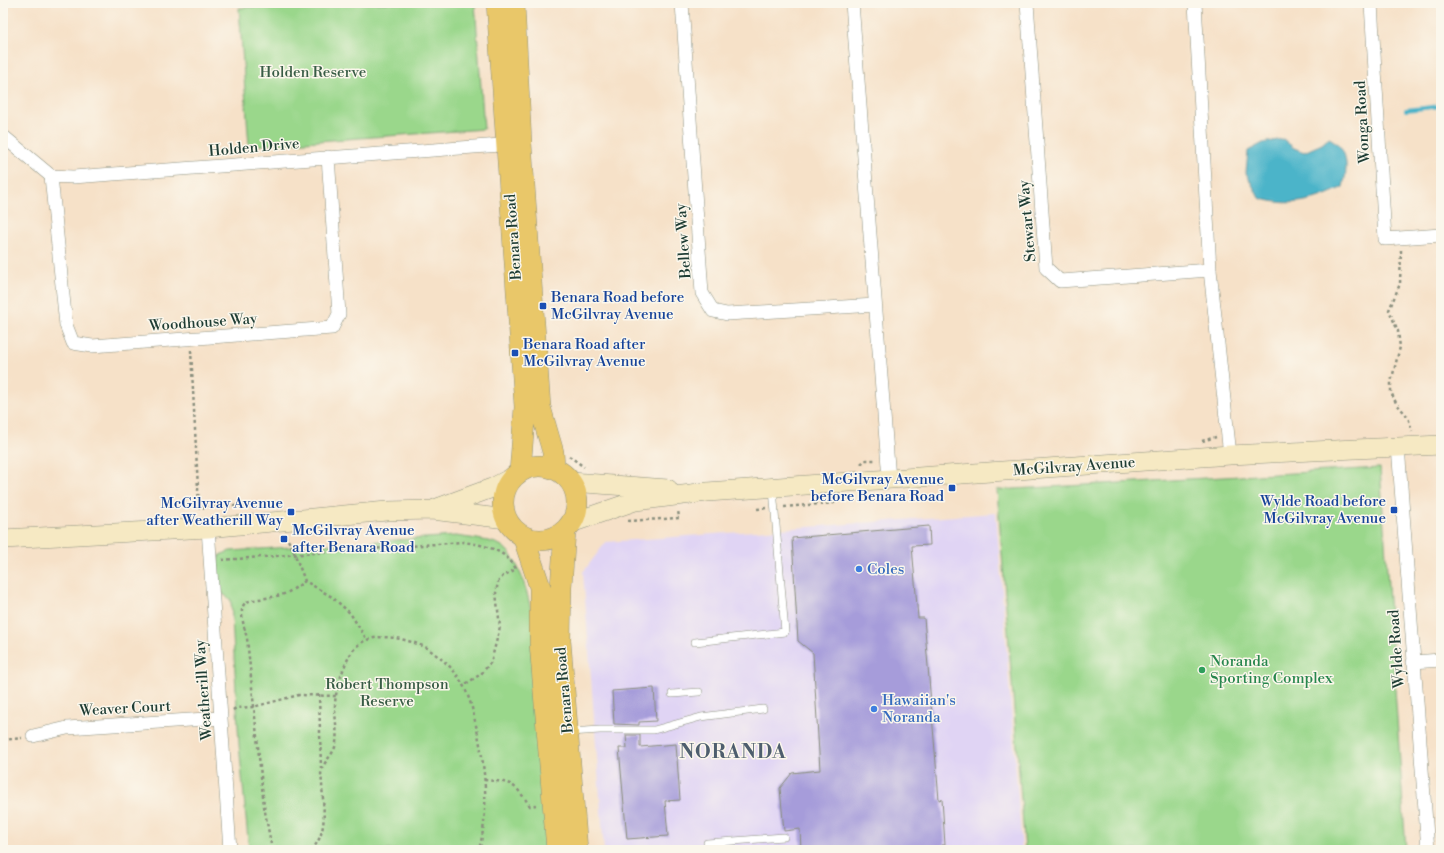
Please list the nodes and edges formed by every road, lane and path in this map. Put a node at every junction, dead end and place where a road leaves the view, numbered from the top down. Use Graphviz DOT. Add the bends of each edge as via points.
graph roads {
  1 [pos="497,3"];
  2 [pos="514,3"];
  3 [pos="682,3"];
  4 [pos="852,3"];
  5 [pos="1026,3"];
  6 [pos="1195,3"];
  7 [pos="1371,3"];
  8 [pos="3,136"];
  9 [pos="514,144"];
  10 [pos="328,157"];
  11 [pos="51,176"];
  12 [pos="1441,235"];
  13 [pos="1400,238"];
  14 [pos="1210,270"];
  15 [pos="875,305"];
  16 [pos="190,338"];
  17 [pos="1402,439"];
  18 [pos="1441,444"];
  19 [pos="1230,455"];
  20 [pos="887,459"];
  21 [pos="854,465"];
  22 [pos="554,468"];
  23 [pos="516,475"];
  24 [pos="889,479"];
  25 [pos="571,482"];
  26 [pos="773,486"];
  27 [pos="708,492"];
  28 [pos="280,503"];
  29 [pos="834,503"];
  30 [pos="774,508"];
  31 [pos="757,509"];
  32 [pos="432,510"];
  33 [pos="679,518"];
  34 [pos="507,519"];
  35 [pos="625,521"];
  36 [pos="568,527"];
  37 [pos="208,528"];
  38 [pos="523,536"];
  39 [pos="3,539"];
  40 [pos="292,547"];
  41 [pos="295,555"];
  42 [pos="210,561"];
  43 [pos="305,581"];
  44 [pos="367,640"];
  45 [pos="695,642"];
  46 [pos="1441,660"];
  47 [pos="1413,662"];
  48 [pos="464,685"];
  49 [pos="699,692"];
  50 [pos="319,694"];
  51 [pos="672,694"];
  52 [pos="336,696"];
  53 [pos="253,707"];
  54 [pos="764,709"];
  55 [pos="221,718"];
  56 [pos="568,732"];
  57 [pos="33,736"];
  58 [pos="3,740"];
  59 [pos="321,770"];
  60 [pos="484,780"];
  61 [pos="537,805"];
  62 [pos="784,837"];
  63 [pos="706,843"];
  64 [pos="230,850"];
  65 [pos="272,850"];
  66 [pos="311,850"];
  67 [pos="479,850"];
  68 [pos="557,850"];
  69 [pos="577,850"];
  70 [pos="1428,850"];
  1 -- 9 [label="main road, Benara Road"];
  2 -- 9 [label="main road, Benara Road"];
  3 -- 15 [label="street, Bellew Way" via="702,293 713,311 727,314"];
  4 -- 15 [label="street"];
  5 -- 14 [label="street, Stewart Way" via="1046,268 1060,282"];
  6 -- 14 [label="street"];
  7 -- 13 [label="street, Wonga Road" via="1385,239"];
  8 -- 11 [label="street"];
  9 -- 10 [label="street, Holden Drive"];
  9 -- 22 [label="main road, Benara Road" via="540,407 553,452"];
  9 -- 23 [label="main road, Benara Road" via="524,407"];
  10 -- 11 [label="street, Holden Drive" via="73,177"];
  10 -- 16 [label="street, Woodhouse Way" via="339,314 332,328"];
  11 -- 16 [label="street, Woodhouse Way" via="66,325 72,343 92,346"];
  12 -- 13 [label="street"];
  13 -- 17 [label="path" via="1400,284 1389,310 1398,331 1400,346 1390,382 1391,392 1396,403 1408,417 1412,432"];
  14 -- 19 [label="street"];
  15 -- 20 [label="street"];
  16 -- 28 [label="path" via="199,508"];
  17 -- 18 [label="main road, McGilvray Avenue"];
  17 -- 19 [label="main road, McGilvray Avenue"];
  17 -- 47 [label="street, Wylde Road"];
  19 -- 24 [label="main road, McGilvray Avenue"];
  20 -- 21 [label="path" via="865,460 862,464"];
  20 -- 24 [label="street"];
  22 -- 23 [label="main road" via="531,467"];
  22 -- 25 [label="main road"];
  23 -- 32 [label="main road" via="492,488"];
  23 -- 34 [label="main road" via="507,487 504,497"];
  24 -- 26 [label="main road, McGilvray Avenue"];
  25 -- 27 [label="main road, McGilvray Avenue"];
  25 -- 36 [label="main road" via="577,502 576,513"];
  26 -- 27 [label="main road, McGilvray Avenue"];
  26 -- 30 [label="lane"];
  27 -- 36 [label="main road, McGilvray Avenue" via="635,501"];
  29 -- 30 [label="path"];
  30 -- 31 [label="path"];
  30 -- 45 [label="lane" via="784,632"];
  32 -- 34 [label="main road"];
  32 -- 37 [label="main road"];
  33 -- 35 [label="path"];
  34 -- 38 [label="main road"];
  36 -- 38 [label="main road" via="555,537 545,540"];
  36 -- 56 [label="main road, Benara Road" via="561,587 560,640"];
  37 -- 39 [label="main road"];
  37 -- 42 [label="street, Weatherill Way"];
  38 -- 68 [label="main road, Benara Road" via="540,587 540,643"];
  40 -- 41 [label="path"];
  41 -- 42 [label="path"];
  41 -- 43 [label="path"];
  41 -- 48 [label="path" via="463,542 483,545 500,552 516,569 498,582 496,593 500,627 491,662 481,674"];
  42 -- 55 [label="street, Weatherill Way"];
  43 -- 44 [label="path" via="332,597 350,613"];
  43 -- 53 [label="path" via="282,595 252,599 242,607 241,616 248,638"];
  44 -- 48 [label="path" via="386,637 405,640 428,649 447,664"];
  44 -- 52 [label="path" via="352,651"];
  46 -- 47 [label="street"];
  47 -- 70 [label="street, Wylde Road"];
  48 -- 60 [label="path" via="482,749"];
  49 -- 51 [label="lane"];
  50 -- 52 [label="path"];
  50 -- 53 [label="path" via="299,695"];
  50 -- 59 [label="path"];
  52 -- 59 [label="path" via="336,744"];
  53 -- 55 [label="path" via="236,708"];
  53 -- 65 [label="path" via="264,806"];
  54 -- 56 [label="lane" via="701,717 654,730"];
  55 -- 57 [label="street, Weaver Court" via="67,728"];
  55 -- 64 [label="street, Weatherill Way"];
  56 -- 69 [label="main road, Benara Road"];
  57 -- 58 [label="path"];
  59 -- 66 [label="path" via="323,826 319,843"];
  60 -- 61 [label="path" via="504,781 516,786 530,806"];
  60 -- 67 [label="path" via="485,804"];
  62 -- 63 [label="lane"];
}
